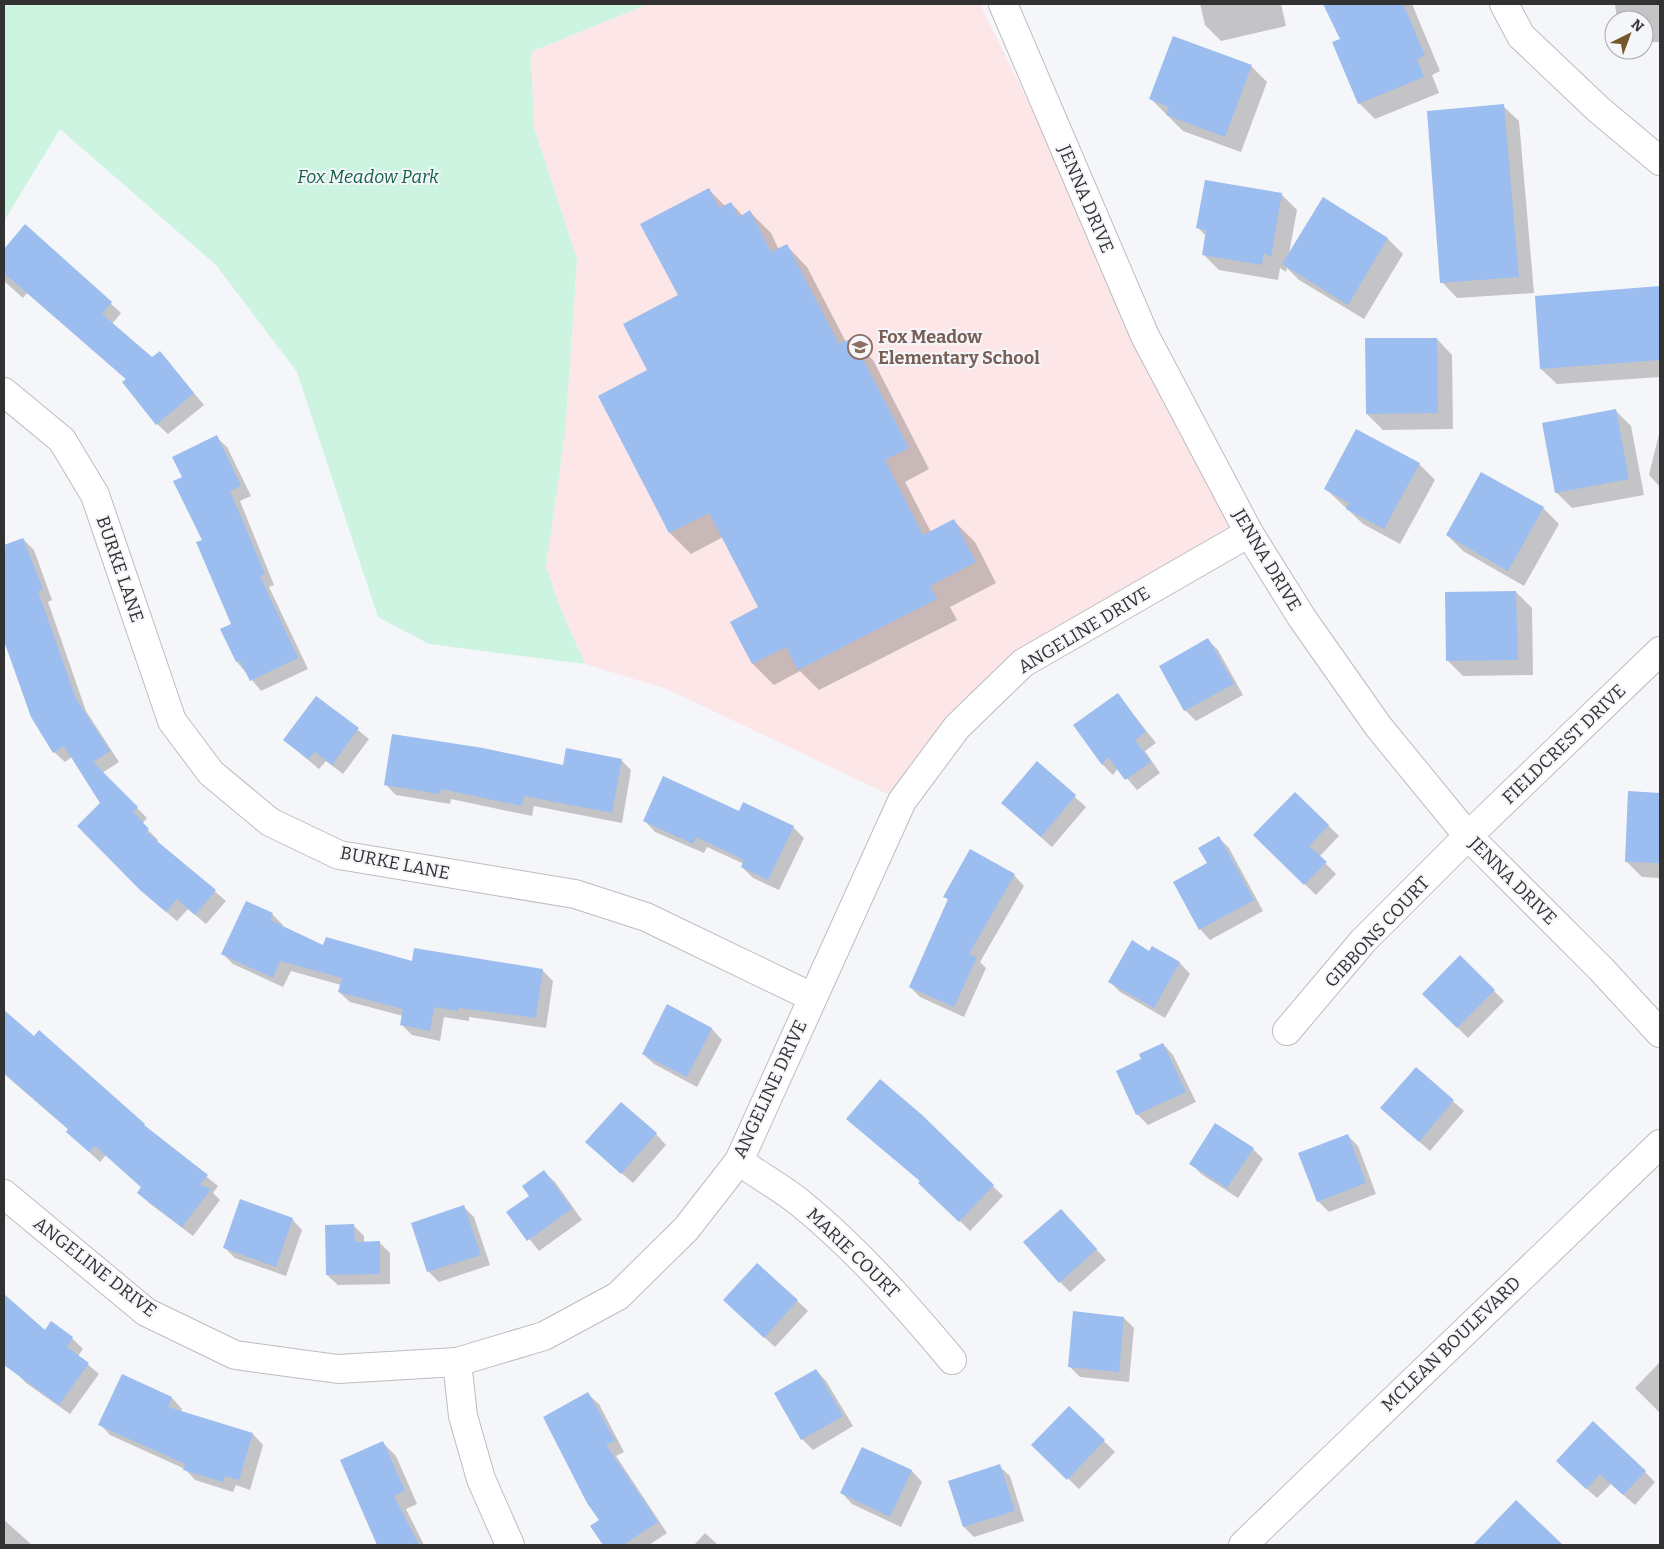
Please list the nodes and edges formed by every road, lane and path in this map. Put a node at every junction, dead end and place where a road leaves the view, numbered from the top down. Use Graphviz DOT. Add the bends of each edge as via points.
graph roads {
  1 [pos="1004,4"];
  2 [pos="1504,4"];
  3 [pos="1660,161"];
  4 [pos="4,392"];
  5 [pos="1249,533"];
  6 [pos="1660,651"];
  7 [pos="1468,836"];
  8 [pos="812,997"];
  9 [pos="1287,1031"];
  10 [pos="1660,1033"];
  11 [pos="1660,1144"];
  12 [pos="739,1162"];
  13 [pos="4,1194"];
  14 [pos="952,1360"];
  15 [pos="457,1362"];
  16 [pos="510,1545"];
  17 [pos="1243,1545"];
  1 -- 5 [label="street, JENNA DRIVE" via="1145,336"];
  2 -- 3 [label="street" via="1521,36 1598,109"];
  4 -- 8 [label="street, BURKE LANE" via="62,440 95,495 172,720 211,773 270,822 339,855 575,894 646,917"];
  5 -- 7 [label="street, JENNA DRIVE" via="1302,618 1378,726"];
  5 -- 8 [label="street, ANGELINE DRIVE" via="1023,663 957,727 902,802"];
  6 -- 7 [label="street, FIELDCREST DRIVE"];
  7 -- 9 [label="street, GIBBONS COURT" via="1364,941"];
  7 -- 10 [label="street, JENNA DRIVE"];
  8 -- 12 [label="street, ANGELINE DRIVE"];
  11 -- 17 [label="street, MCLEAN BOULEVARD"];
  12 -- 14 [label="street, MARIE COURT" via="798,1201 850,1248 906,1304"];
  12 -- 15 [label="street, ANGELINE DRIVE" via="686,1229 618,1296 544,1336"];
  13 -- 15 [label="street, ANGELINE DRIVE" via="146,1312 235,1355 338,1369"];
  15 -- 16 [label="street" via="463,1416 481,1479"];
}
